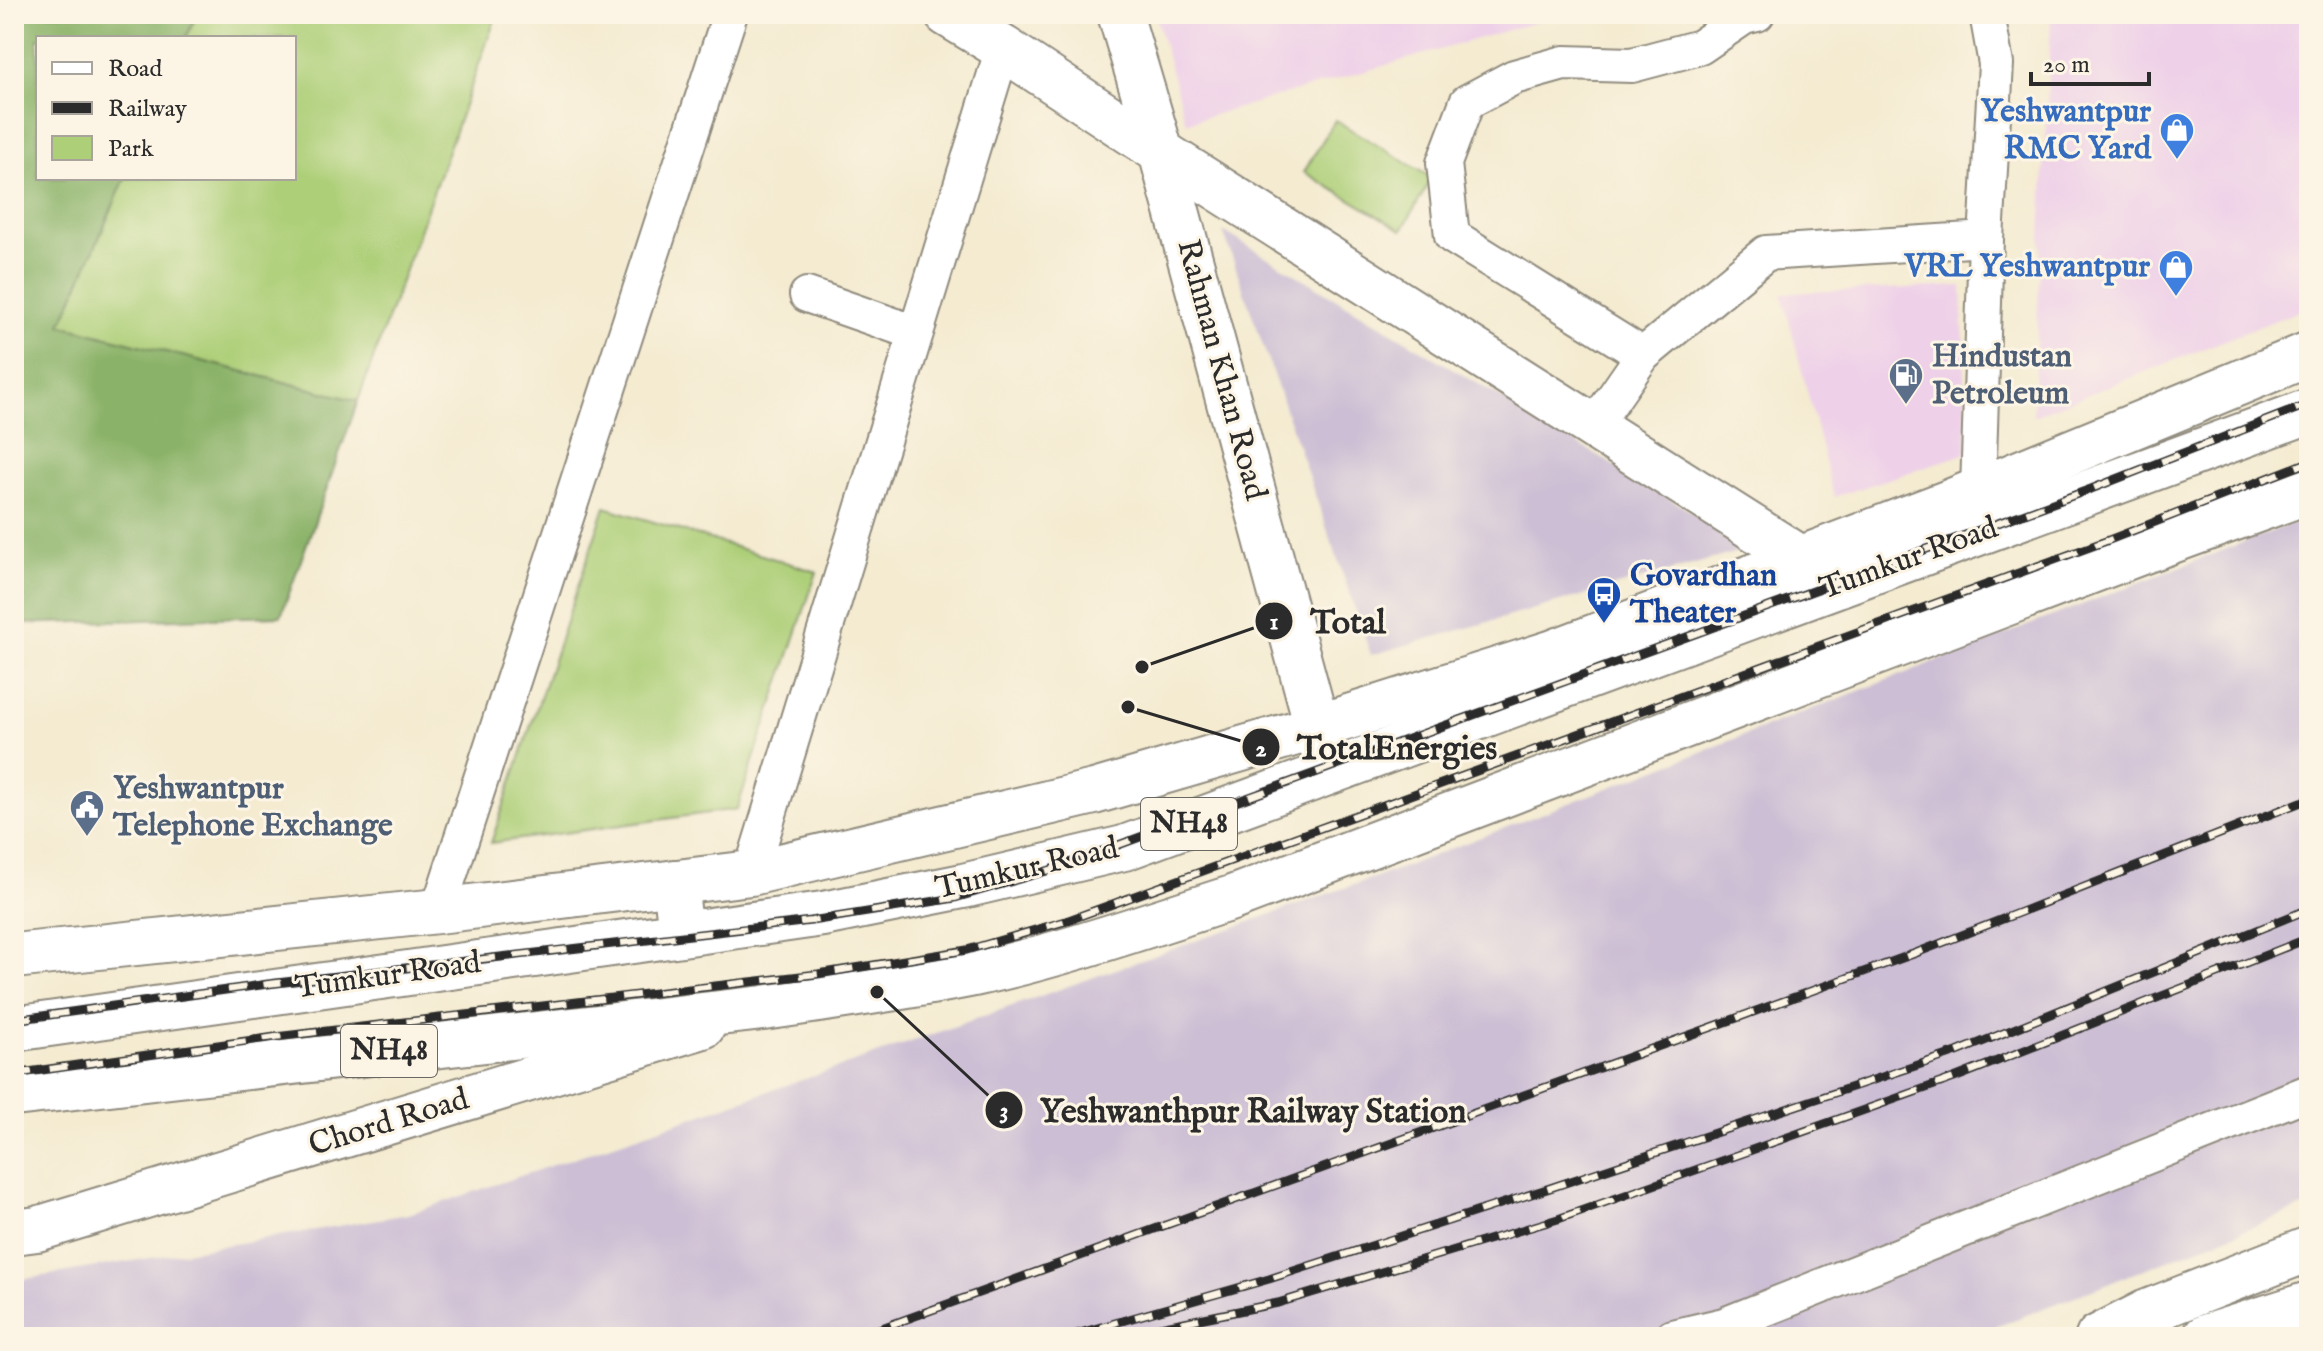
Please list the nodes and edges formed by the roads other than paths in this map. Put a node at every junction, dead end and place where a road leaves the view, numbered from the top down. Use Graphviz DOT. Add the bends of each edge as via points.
graph roads {
  1 [pos="730,14"];
  2 [pos="947,14"];
  3 [pos="1120,14"];
  4 [pos="1757,14"];
  5 [pos="1987,14"];
  6 [pos="1003,48"];
  7 [pos="1161,152"];
  8 [pos="1986,239"];
  9 [pos="807,295"];
  10 [pos="916,333"];
  11 [pos="2309,354"];
  12 [pos="1643,355"];
  13 [pos="2309,411"];
  14 [pos="1594,426"];
  15 [pos="1978,491"];
  16 [pos="2309,491"];
  17 [pos="1802,559"];
  18 [pos="1317,727"];
  19 [pos="1330,772"];
  20 [pos="751,873"];
  21 [pos="675,882"];
  22 [pos="438,911"];
  23 [pos="681,934"];
  24 [pos="14,956"];
  25 [pos="763,1008"];
  26 [pos="14,1029"];
  27 [pos="2309,1092"];
  28 [pos="14,1094"];
  29 [pos="14,1232"];
  30 [pos="2309,1249"];
  31 [pos="2309,1304"];
  32 [pos="1672,1337"];
  33 [pos="2098,1337"];
  34 [pos="2205,1337"];
  1 -- 22 [label="street"];
  2 -- 6 [label="main road"];
  3 -- 7 [label="main road, Rahman Khan Road"];
  4 -- 12 [label="street" via="1700,47 1632,65 1564,63 1514,77 1467,102 1444,163 1452,236"];
  5 -- 8 [label="street" via="1996,64"];
  6 -- 7 [label="main road"];
  6 -- 10 [label="street"];
  7 -- 14 [label="main road"];
  7 -- 18 [label="main road, Rahman Khan Road"];
  8 -- 12 [label="street" via="1766,253"];
  8 -- 15 [label="street"];
  9 -- 10 [label="street"];
  10 -- 20 [label="street"];
  11 -- 15 [label="main road"];
  12 -- 14 [label="street"];
  13 -- 19 [label="main road, Tumkur Road / NH48"];
  14 -- 17 [label="main road"];
  15 -- 17 [label="main road"];
  16 -- 25 [label="main road, NH48" via="1232,898 977,973"];
  17 -- 18 [label="main road" via="1551,653"];
  18 -- 19 [label="main road, Rahman Khan Road"];
  18 -- 20 [label="main road" via="1094,792"];
  19 -- 23 [label="main road, Tumkur Road / NH48" via="1124,848 823,914"];
  20 -- 21 [label="main road"];
  21 -- 22 [label="main road"];
  21 -- 23 [label="main road"];
  22 -- 24 [label="main road"];
  23 -- 26 [label="main road, Tumkur Road / NH48"];
  25 -- 28 [label="main road, NH48"];
  25 -- 29 [label="main road, Chord Road"];
  27 -- 32 [label="street" via="1724,1325"];
  30 -- 33 [label="main road" via="2147,1312"];
  31 -- 34 [label="main road"];
}
